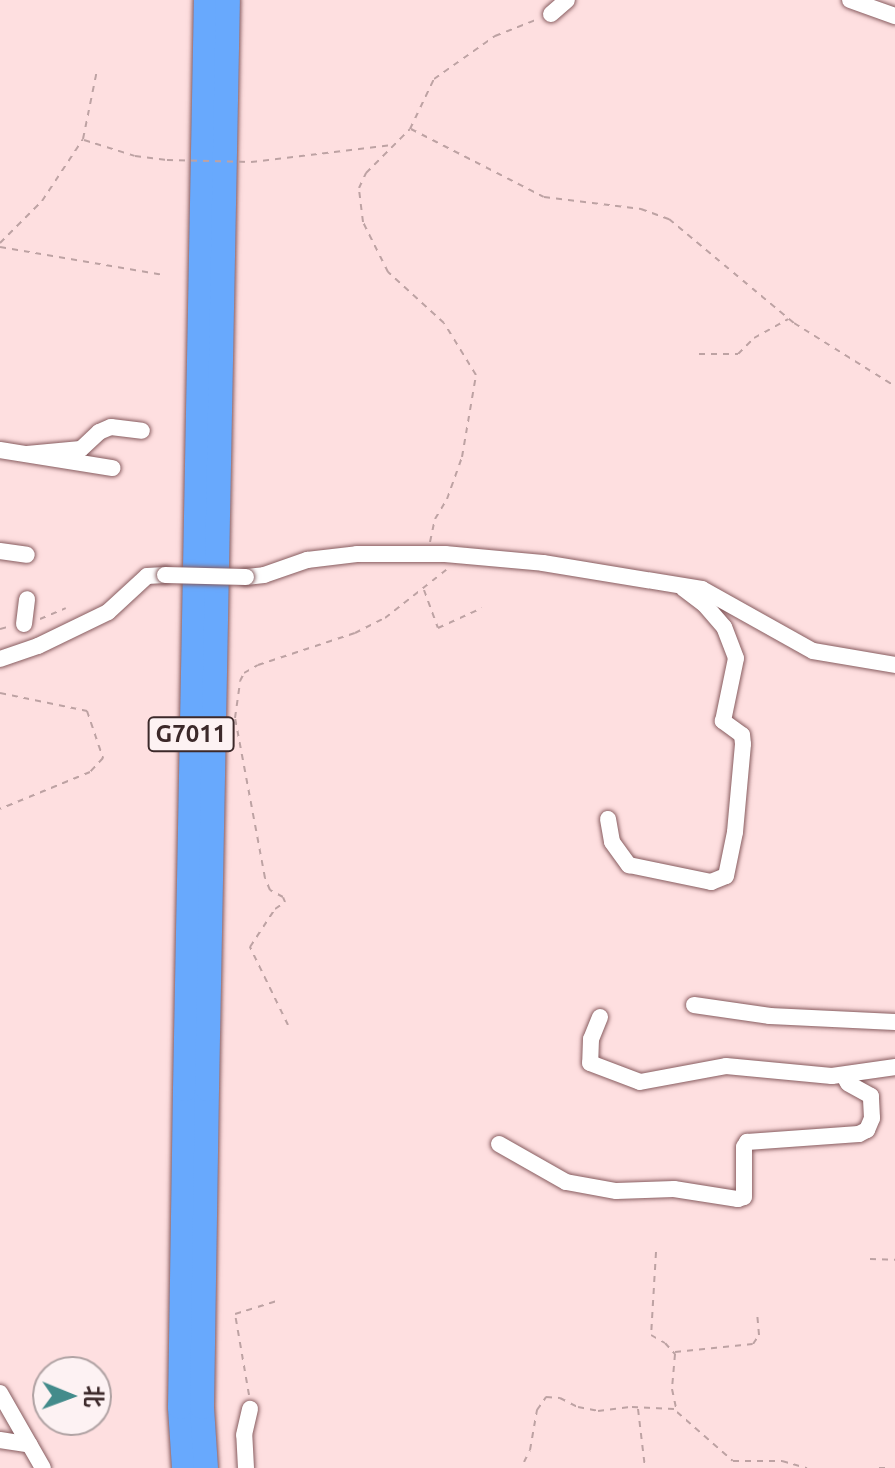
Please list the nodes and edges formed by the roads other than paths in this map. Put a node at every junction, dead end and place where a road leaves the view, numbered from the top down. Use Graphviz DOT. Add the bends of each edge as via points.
graph roads {
  1 [pos="206,0"];
  2 [pos="228,0"];
  3 [pos="567,0"];
  4 [pos="850,0"];
  5 [pos="551,14"];
  6 [pos="895,16"];
  7 [pos="142,431"];
  8 [pos="0,450"];
  9 [pos="27,454"];
  10 [pos="113,468"];
  11 [pos="0,551"];
  12 [pos="27,555"];
  13 [pos="679,584"];
  14 [pos="27,599"];
  15 [pos="24,624"];
  16 [pos="0,659"];
  17 [pos="895,665"];
  18 [pos="608,819"];
  19 [pos="694,1005"];
  20 [pos="600,1017"];
  21 [pos="895,1022"];
  22 [pos="895,1067"];
  23 [pos="844,1076"];
  24 [pos="499,1144"];
  25 [pos="0,1393"];
  26 [pos="250,1409"];
  27 [pos="0,1440"];
  28 [pos="30,1445"];
  29 [pos="43,1468"];
  30 [pos="184,1468"];
  31 [pos="206,1468"];
  32 [pos="246,1468"];
  1 -- 30 [label="highway, G7011" via="180,1407"];
  2 -- 31 [label="highway, G7011" via="206,1137"];
  3 -- 5 [label="street"];
  4 -- 6 [label="street"];
  7 -- 9 [label="street" via="111,427 81,449"];
  8 -- 9 [label="street"];
  9 -- 10 [label="street"];
  11 -- 12 [label="street"];
  13 -- 16 [label="street, bridge" via="461,555 326,556 264,575 147,576 108,612"];
  13 -- 17 [label="street" via="719,597 813,651"];
  13 -- 18 [label="street" via="724,627 736,658 723,721 742,735 743,744 726,876 711,882 629,865 612,842"];
  14 -- 15 [label="street"];
  19 -- 21 [label="street" via="770,1016"];
  20 -- 23 [label="street" via="591,1039 590,1063 640,1082 726,1066"];
  22 -- 23 [label="street"];
  23 -- 24 [label="street" via="873,1100 867,1130 747,1142 744,1197 738,1199 674,1189 616,1191 566,1182"];
  25 -- 28 [label="street"];
  26 -- 32 [label="street" via="244,1435"];
  27 -- 28 [label="street"];
  28 -- 29 [label="street"];
}
